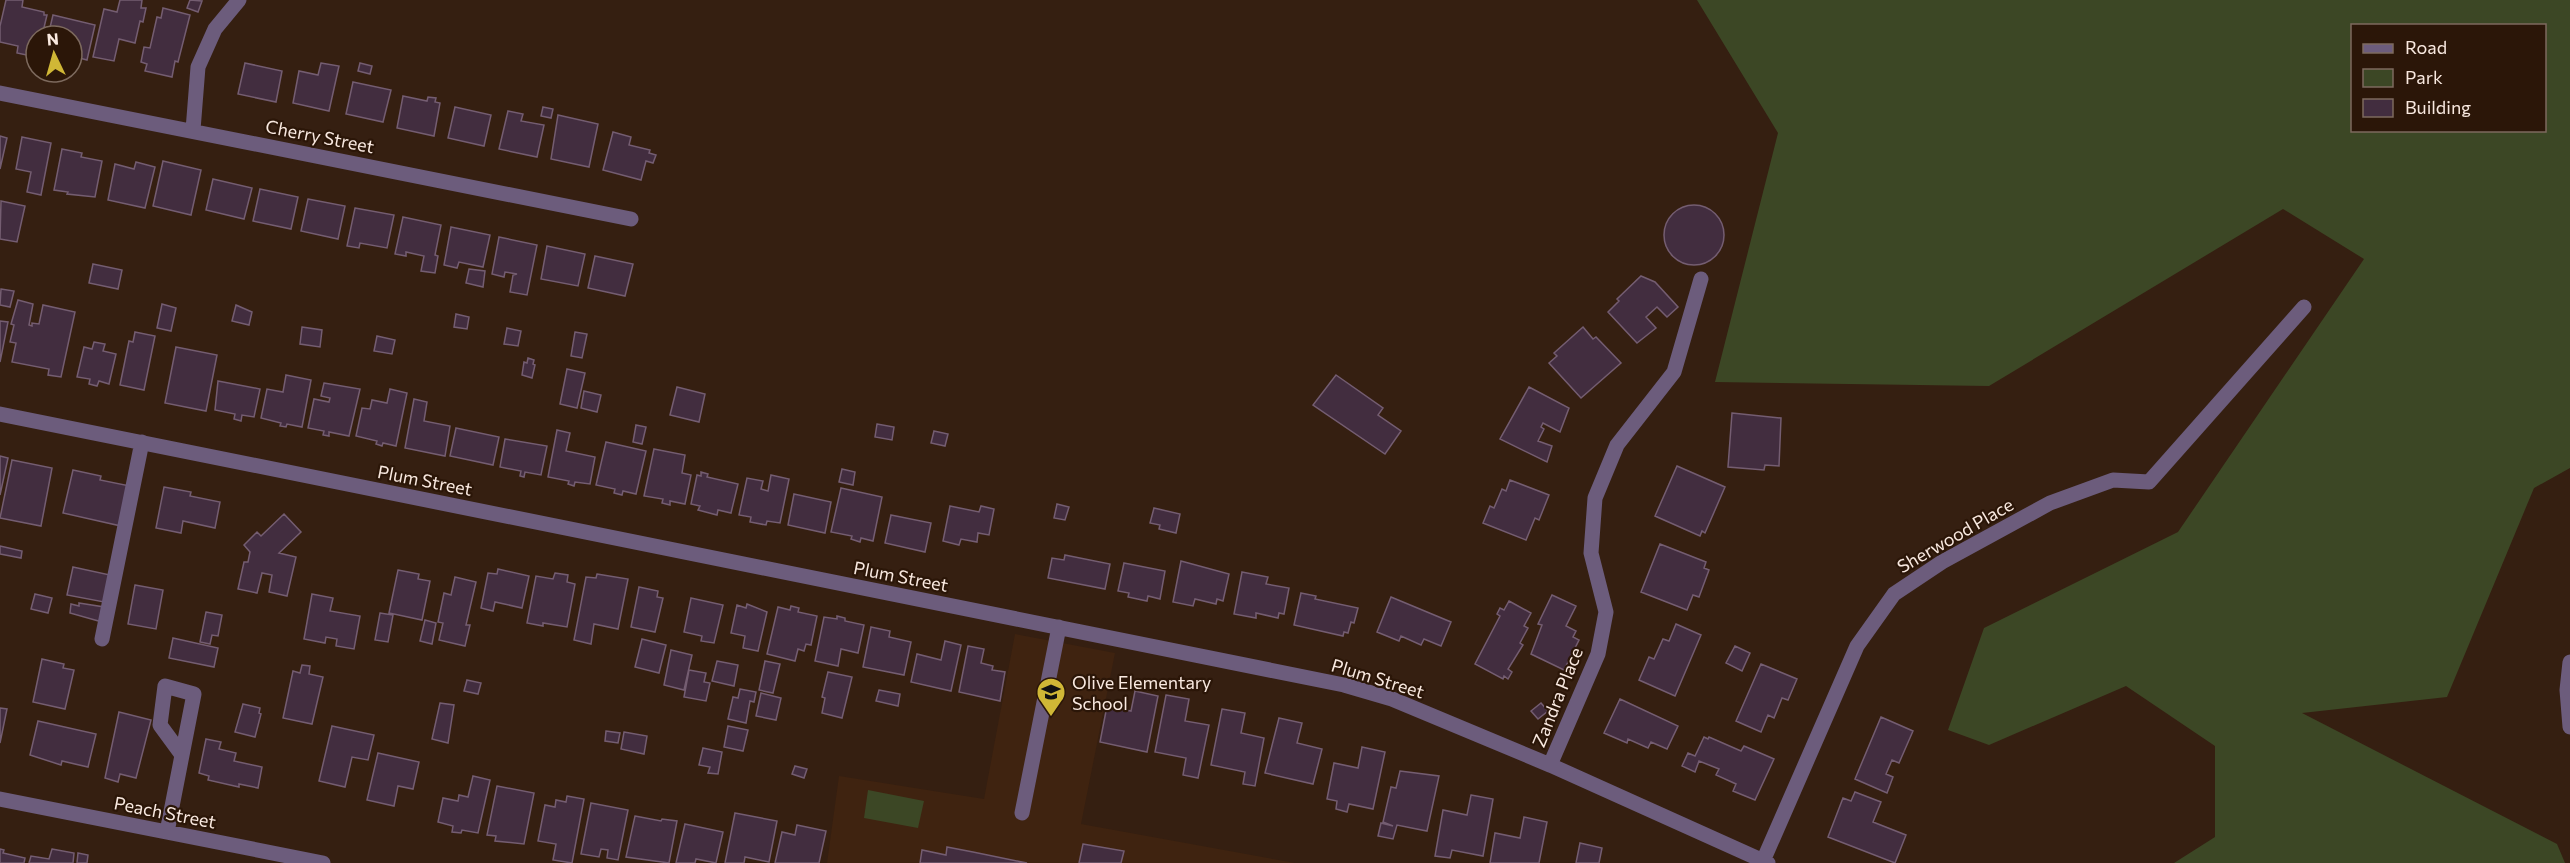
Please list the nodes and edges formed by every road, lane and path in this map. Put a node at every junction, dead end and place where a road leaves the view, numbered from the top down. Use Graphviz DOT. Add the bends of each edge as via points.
graph roads {
  1 [pos="238,1"];
  2 [pos="0,93"];
  3 [pos="193,130"];
  4 [pos="631,219"];
  5 [pos="1701,279"];
  6 [pos="2304,307"];
  7 [pos="0,414"];
  8 [pos="142,442"];
  9 [pos="1059,627"];
  10 [pos="102,639"];
  11 [pos="2570,662"];
  12 [pos="2570,727"];
  13 [pos="182,755"];
  14 [pos="1550,765"];
  15 [pos="0,799"];
  16 [pos="1022,813"];
  17 [pos="167,832"];
  18 [pos="1765,862"];
  19 [pos="323,863"];
  1 -- 3 [label="street" via="215,29 198,67"];
  2 -- 3 [label="street, Cherry Street"];
  3 -- 4 [label="street, Cherry Street"];
  5 -- 14 [label="street, Zandra Place" via="1674,372 1617,446 1595,498 1591,554 1605,612 1598,654"];
  6 -- 18 [label="street, Sherwood Place" via="2149,482 2113,480 2050,503 1942,562 1894,594 1857,646"];
  7 -- 8 [label="street, Plum Street"];
  8 -- 9 [label="street, Plum Street"];
  8 -- 10 [label="street"];
  9 -- 14 [label="street, Plum Street" via="1344,685 1392,699"];
  9 -- 16 [label="street"];
  11 -- 12 [label="street"];
  13 -- 17 [label="street"];
  14 -- 18 [label="street, Plum Street"];
  15 -- 17 [label="street, Peach Street"];
  17 -- 19 [label="street, Peach Street"];
}
